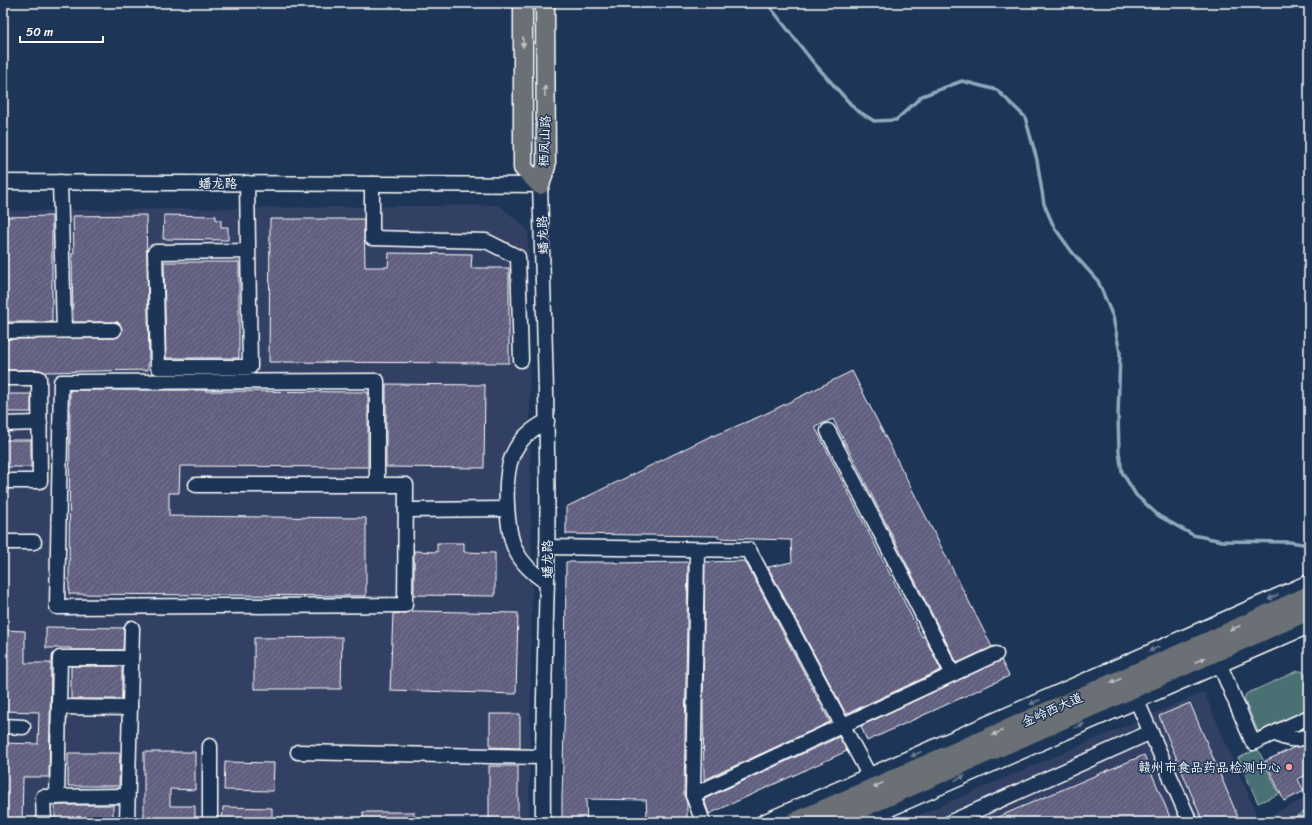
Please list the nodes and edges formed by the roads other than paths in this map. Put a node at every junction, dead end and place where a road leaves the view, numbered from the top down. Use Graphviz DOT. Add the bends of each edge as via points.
graph roads {
  1 [pos="523,3"];
  2 [pos="545,3"];
  3 [pos="3,182"];
  4 [pos="60,182"];
  5 [pos="247,183"];
  6 [pos="372,184"];
  7 [pos="540,185"];
  8 [pos="248,251"];
  9 [pos="64,330"];
  10 [pos="114,330"];
  11 [pos="3,331"];
  12 [pos="521,360"];
  13 [pos="3,378"];
  14 [pos="547,421"];
  15 [pos="40,423"];
  16 [pos="3,424"];
  17 [pos="828,431"];
  18 [pos="3,481"];
  19 [pos="196,485"];
  20 [pos="377,485"];
  21 [pos="507,509"];
  22 [pos="406,510"];
  23 [pos="3,542"];
  24 [pos="34,542"];
  25 [pos="547,547"];
  26 [pos="697,550"];
  27 [pos="546,582"];
  28 [pos="1309,582"];
  29 [pos="1309,595"];
  30 [pos="1309,611"];
  31 [pos="1309,626"];
  32 [pos="132,628"];
  33 [pos="996,654"];
  34 [pos="131,658"];
  35 [pos="1220,665"];
  36 [pos="953,674"];
  37 [pos="1137,701"];
  38 [pos="59,707"];
  39 [pos="130,708"];
  40 [pos="1309,717"];
  41 [pos="3,726"];
  42 [pos="843,726"];
  43 [pos="23,727"];
  44 [pos="1151,732"];
  45 [pos="1276,733"];
  46 [pos="1309,735"];
  47 [pos="210,746"];
  48 [pos="298,752"];
  49 [pos="543,757"];
  50 [pos="869,775"];
  51 [pos="693,795"];
  52 [pos="127,796"];
  53 [pos="57,797"];
  54 [pos="44,822"];
  55 [pos="127,822"];
  56 [pos="210,822"];
  57 [pos="543,822"];
  58 [pos="703,822"];
  59 [pos="763,822"];
  60 [pos="794,822"];
  61 [pos="831,822"];
  62 [pos="860,822"];
  63 [pos="951,822"];
  64 [pos="1190,822"];
  1 -- 7 [label="main road, 栖凤山路, one-way" via="523,168"];
  7 -- 2 [label="main road, 栖凤山路, one-way" via="546,166"];
  3 -- 4 [label="street, 蟠龙路"];
  4 -- 5 [label="street, 蟠龙路"];
  4 -- 9 [label="street"];
  5 -- 6 [label="street, 蟠龙路"];
  5 -- 8 [label="street"];
  6 -- 7 [label="street, 蟠龙路"];
  6 -- 12 [label="street" via="372,238 486,241 518,257"];
  7 -- 14 [label="street, 蟠龙路"];
  8 -- 8 [label="street" via="155,252 158,367 250,367"];
  9 -- 10 [label="street"];
  9 -- 11 [label="street"];
  13 -- 15 [label="street" via="40,378"];
  14 -- 21 [label="street" via="538,425 524,438 513,454 506,482"];
  14 -- 25 [label="street, 蟠龙路"];
  15 -- 16 [label="street"];
  15 -- 18 [label="street" via="40,480"];
  17 -- 36 [label="street"];
  19 -- 20 [label="street"];
  20 -- 22 [label="street" via="406,485"];
  20 -- 22 [label="street" via="377,381 61,382 57,607 405,605"];
  21 -- 22 [label="street"];
  21 -- 27 [label="street" via="509,530 515,550 528,569"];
  23 -- 24 [label="street"];
  25 -- 26 [label="street"];
  25 -- 27 [label="street, 蟠龙路"];
  26 -- 42 [label="street" via="749,550"];
  26 -- 51 [label="street"];
  27 -- 49 [label="street, 蟠龙路"];
  28 -- 50 [label="street, one-way"];
  29 -- 60 [label="main road, 金岭西大道, one-way"];
  61 -- 30 [label="main road, 金岭西大道, one-way"];
  31 -- 35 [label="street"];
  32 -- 34 [label="street"];
  33 -- 36 [label="street"];
  34 -- 38 [label="street" via="60,658"];
  34 -- 39 [label="street"];
  35 -- 37 [label="street"];
  35 -- 45 [label="street" via="1253,743"];
  36 -- 42 [label="street"];
  37 -- 44 [label="street"];
  62 -- 37 [label="street, one-way"];
  38 -- 39 [label="street"];
  38 -- 53 [label="street"];
  39 -- 52 [label="street"];
  40 -- 45 [label="street"];
  41 -- 43 [label="street"];
  42 -- 50 [label="street"];
  42 -- 51 [label="street"];
  44 -- 63 [label="street"];
  44 -- 64 [label="street"];
  45 -- 46 [label="street" via="1294,739"];
  47 -- 56 [label="street"];
  48 -- 49 [label="street"];
  49 -- 57 [label="street, 蟠龙路"];
  50 -- 59 [label="street"];
  51 -- 58 [label="street"];
  52 -- 53 [label="street"];
  52 -- 55 [label="street"];
  53 -- 54 [label="street" via="43,797"];
}
